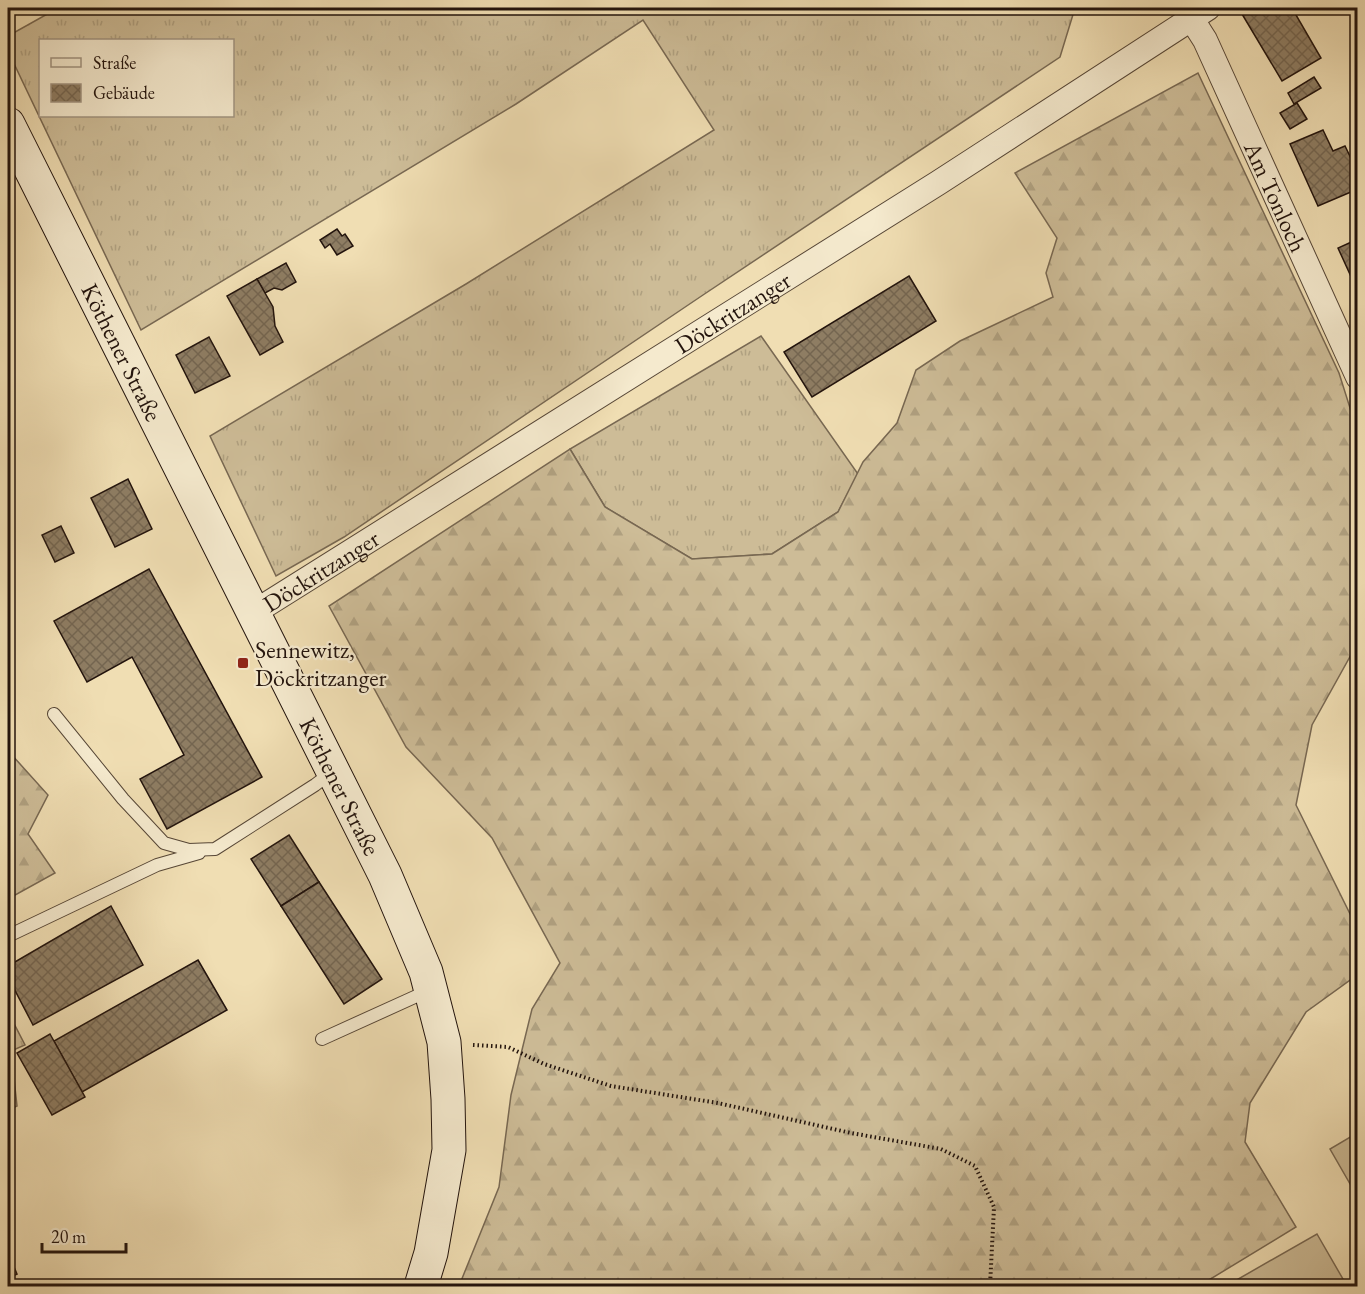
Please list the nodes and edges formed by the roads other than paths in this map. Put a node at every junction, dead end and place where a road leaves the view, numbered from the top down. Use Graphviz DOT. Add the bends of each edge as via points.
graph roads {
  1 [pos="1200,13"];
  2 [pos="8,124"];
  3 [pos="1358,377"];
  4 [pos="253,613"];
  5 [pos="54,714"];
  6 [pos="332,772"];
  7 [pos="215,849"];
  8 [pos="8,936"];
  9 [pos="430,990"];
  10 [pos="322,1039"];
  11 [pos="421,1287"];
  1 -- 3 [label="street, Am Tonloch" via="1205,40"];
  1 -- 4 [label="street, Döckritzanger" via="938,183"];
  2 -- 4 [label="main road, Köthener Straße"];
  4 -- 6 [label="main road, Köthener Straße"];
  5 -- 7 [label="lane" via="164,843 189,850"];
  6 -- 7 [label="lane"];
  6 -- 9 [label="main road, Köthener Straße" via="385,875"];
  7 -- 8 [label="lane" via="157,865"];
  9 -- 10 [label="lane"];
  9 -- 11 [label="main road, Köthener Straße" via="444,1042 449,1150 432,1253"];
}
